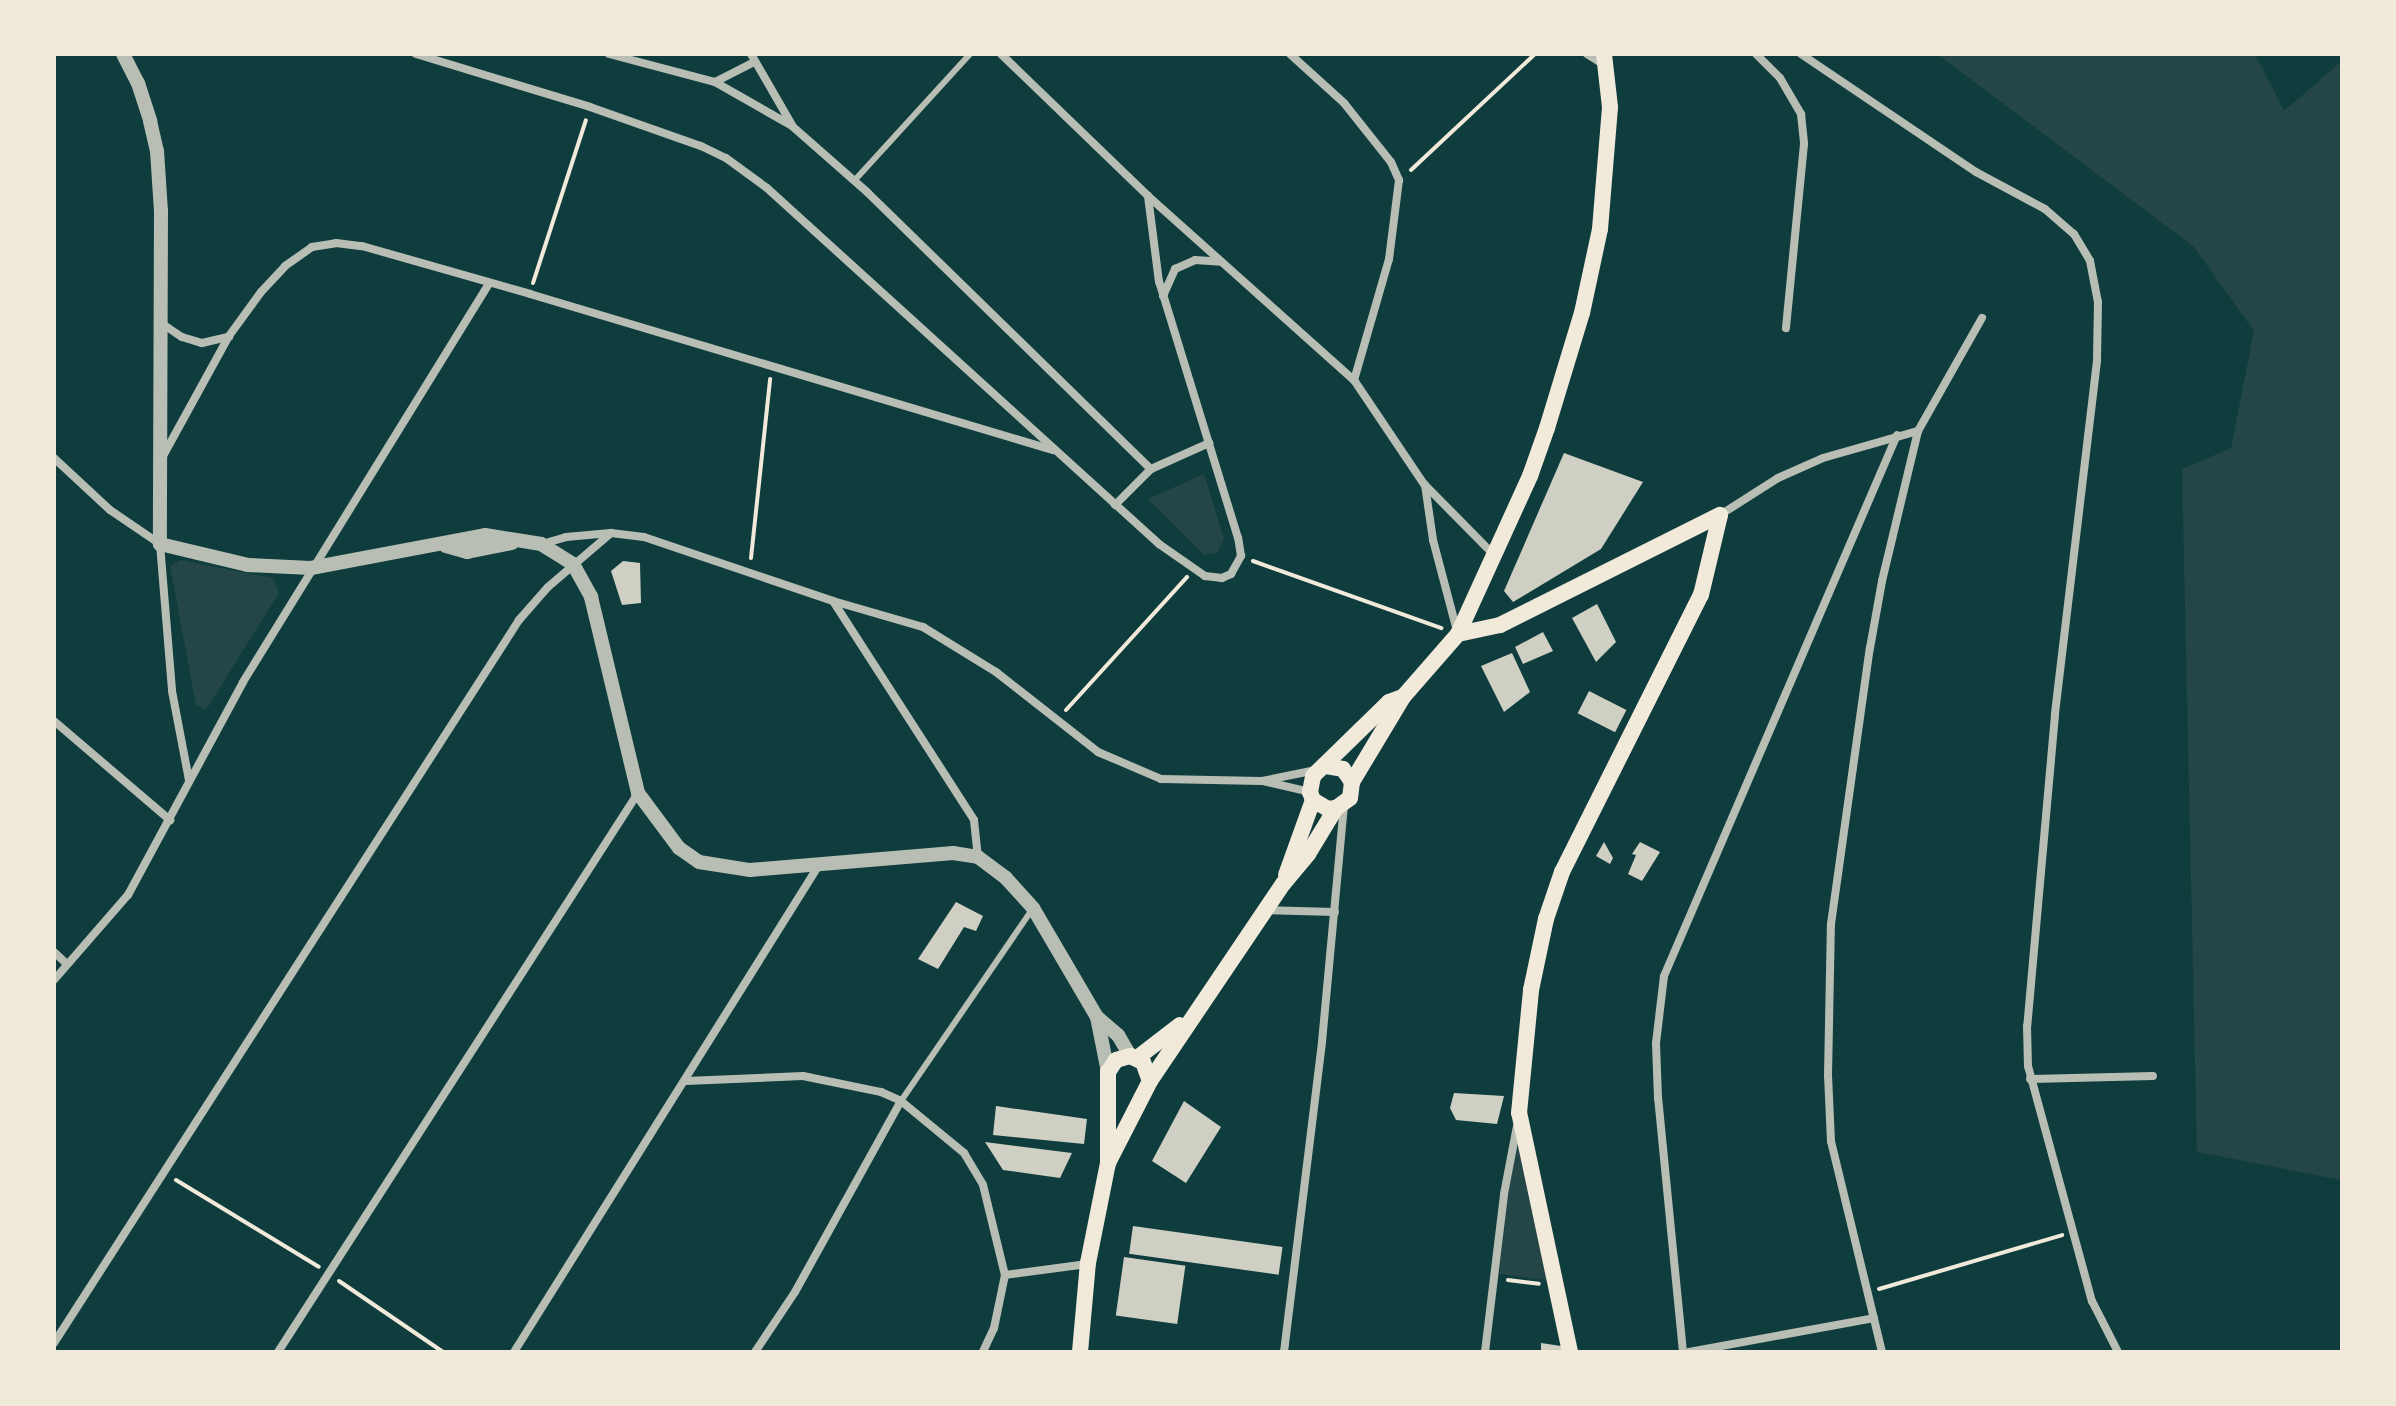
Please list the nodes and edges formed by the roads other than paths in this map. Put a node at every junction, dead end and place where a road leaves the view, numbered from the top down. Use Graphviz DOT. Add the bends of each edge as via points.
graph roads {
  1 [pos="123,54"];
  2 [pos="416,54"];
  3 [pos="609,54"];
  4 [pos="970,54"];
  5 [pos="1001,54"];
  6 [pos="1290,54"];
  7 [pos="1587,54"];
  8 [pos="1756,54"];
  9 [pos="1801,54"];
  10 [pos="752,58"];
  11 [pos="1605,60"];
  12 [pos="715,82"];
  13 [pos="792,126"];
  14 [pos="854,181"];
  15 [pos="1148,196"];
  16 [pos="1222,262"];
  17 [pos="489,283"];
  18 [pos="1163,297"];
  19 [pos="1982,318"];
  20 [pos="160,322"];
  21 [pos="1786,328"];
  22 [pos="229,336"];
  23 [pos="1354,380"];
  24 [pos="1918,431"];
  25 [pos="1897,435"];
  26 [pos="1209,443"];
  27 [pos="1055,450"];
  28 [pos="163,457"];
  29 [pos="54,458"];
  30 [pos="1151,469"];
  31 [pos="1424,484"];
  32 [pos="1115,505"];
  33 [pos="1720,515"];
  34 [pos="611,533"];
  35 [pos="160,544"];
  36 [pos="541,544"];
  37 [pos="1493,554"];
  38 [pos="573,564"];
  39 [pos="311,568"];
  40 [pos="833,601"];
  41 [pos="1458,634"];
  42 [pos="1403,697"];
  43 [pos="54,721"];
  44 [pos="1322,768"];
  45 [pos="189,780"];
  46 [pos="1262,781"];
  47 [pos="1352,782"];
  48 [pos="638,793"];
  49 [pos="1312,796"];
  50 [pos="1340,806"];
  51 [pos="170,820"];
  52 [pos="978,857"];
  53 [pos="820,864"];
  54 [pos="1283,884"];
  55 [pos="1033,908"];
  56 [pos="1265,910"];
  57 [pos="1335,912"];
  58 [pos="54,952"];
  59 [pos="66,963"];
  60 [pos="55,976"];
  61 [pos="1194,1015"];
  62 [pos="1097,1017"];
  63 [pos="1134,1057"];
  64 [pos="2153,1076"];
  65 [pos="1108,1079"];
  66 [pos="2030,1079"];
  67 [pos="686,1081"];
  68 [pos="1146,1087"];
  69 [pos="901,1101"];
  70 [pos="1519,1113"];
  71 [pos="1108,1163"];
  72 [pos="1088,1263"];
  73 [pos="1005,1275"];
  74 [pos="1874,1318"];
  75 [pos="54,1343"];
  76 [pos="278,1352"];
  77 [pos="514,1352"];
  78 [pos="755,1352"];
  79 [pos="983,1352"];
  80 [pos="1080,1352"];
  81 [pos="1284,1352"];
  82 [pos="1485,1352"];
  83 [pos="1570,1352"];
  84 [pos="1686,1352"];
  85 [pos="1882,1352"];
  86 [pos="2118,1352"];
  1 -- 20 [label="street" via="138,83 157,151"];
  2 -- 27 [label="street" via="701,146 767,188"];
  3 -- 12 [label="street"];
  4 -- 14 [label="lane"];
  5 -- 15 [label="street"];
  6 -- 23 [label="street" via="1344,103 1399,180 1389,259"];
  7 -- 11 [label="street"];
  8 -- 21 [label="street" via="1780,78 1801,114 1804,144"];
  9 -- 66 [label="street" via="1976,172 2045,209 2074,234 2090,261 2098,302 2097,361 2055,715 2027,1026"];
  10 -- 12 [label="street"];
  10 -- 13 [label="street"];
  11 -- 37 [label="main road" via="1610,107 1593,268 1547,428"];
  12 -- 13 [label="street"];
  13 -- 14 [label="street"];
  14 -- 30 [label="street"];
  15 -- 16 [label="street"];
  15 -- 18 [label="street"];
  16 -- 18 [label="street" via="1195,260 1175,269"];
  16 -- 23 [label="street"];
  17 -- 22 [label="street" via="362,246 312,247 285,266"];
  17 -- 27 [label="street"];
  17 -- 39 [label="street"];
  18 -- 26 [label="street"];
  19 -- 24 [label="street"];
  20 -- 22 [label="street" via="202,343"];
  20 -- 28 [label="street"];
  22 -- 28 [label="street"];
  23 -- 31 [label="street"];
  24 -- 25 [label="street"];
  24 -- 74 [label="street" via="1870,648 1831,924 1831,1141"];
  25 -- 33 [label="street" via="1811,463"];
  25 -- 84 [label="street" via="1664,976 1656,1043 1658,1098"];
  26 -- 30 [label="street"];
  26 -- 32 [label="street" via="1241,556 1231,574 1222,578 1194,570"];
  27 -- 32 [label="street"];
  28 -- 35 [label="street"];
  29 -- 35 [label="street" via="110,510"];
  30 -- 32 [label="street"];
  31 -- 37 [label="street"];
  31 -- 41 [label="street"];
  33 -- 41 [label="main road" via="1500,625"];
  33 -- 70 [label="main road" via="1701,595 1558,882 1531,990"];
  34 -- 36 [label="street"];
  34 -- 38 [label="street"];
  34 -- 40 [label="street" via="644,537"];
  35 -- 39 [label="street" via="248,565"];
  35 -- 45 [label="street" via="172,691"];
  36 -- 38 [label="street"];
  36 -- 39 [label="street" via="485,535"];
  37 -- 41 [label="main road"];
  38 -- 48 [label="street" via="591,597"];
  38 -- 75 [label="street" via="519,620"];
  39 -- 45 [label="street"];
  40 -- 46 [label="street" via="911,622 956,645 1098,752 1161,779"];
  40 -- 52 [label="street" via="974,820"];
  41 -- 42 [label="main road"];
  42 -- 44 [label="main road" via="1389,702"];
  42 -- 47 [label="main road"];
  43 -- 51 [label="street"];
  44 -- 46 [label="street"];
  44 -- 47 [label="main road" via="1343,769"];
  44 -- 49 [label="main road" via="1310,784"];
  45 -- 51 [label="street"];
  46 -- 49 [label="street"];
  47 -- 50 [label="main road" via="1353,791"];
  48 -- 53 [label="street" via="669,840 699,862 750,870"];
  48 -- 76 [label="street"];
  49 -- 50 [label="main road" via="1328,809"];
  49 -- 54 [label="main road"];
  50 -- 54 [label="main road"];
  50 -- 57 [label="street"];
  51 -- 59 [label="street" via="128,895"];
  52 -- 53 [label="street" via="953,853"];
  52 -- 55 [label="street"];
  53 -- 67 [label="street"];
  54 -- 56 [label="main road"];
  55 -- 62 [label="street"];
  55 -- 69 [label="lane"];
  56 -- 57 [label="street"];
  56 -- 61 [label="main road"];
  57 -- 81 [label="street"];
  58 -- 59 [label="street"];
  59 -- 60 [label="street"];
  61 -- 63 [label="main road"];
  61 -- 68 [label="main road"];
  62 -- 63 [label="street"];
  62 -- 65 [label="street"];
  63 -- 65 [label="main road" via="1116,1060"];
  63 -- 68 [label="main road" via="1147,1068"];
  64 -- 66 [label="street"];
  65 -- 68 [label="main road" via="1124,1099"];
  65 -- 71 [label="main road"];
  66 -- 86 [label="street" via="2092,1301"];
  67 -- 69 [label="street" via="803,1076"];
  67 -- 77 [label="street"];
  68 -- 71 [label="main road"];
  69 -- 73 [label="street" via="976,1169"];
  69 -- 78 [label="street" via="795,1292"];
  70 -- 82 [label="street"];
  70 -- 83 [label="main road"];
  71 -- 72 [label="main road"];
  72 -- 73 [label="street"];
  72 -- 80 [label="main road"];
  73 -- 79 [label="street"];
  74 -- 84 [label="street"];
  74 -- 85 [label="street"];
}
